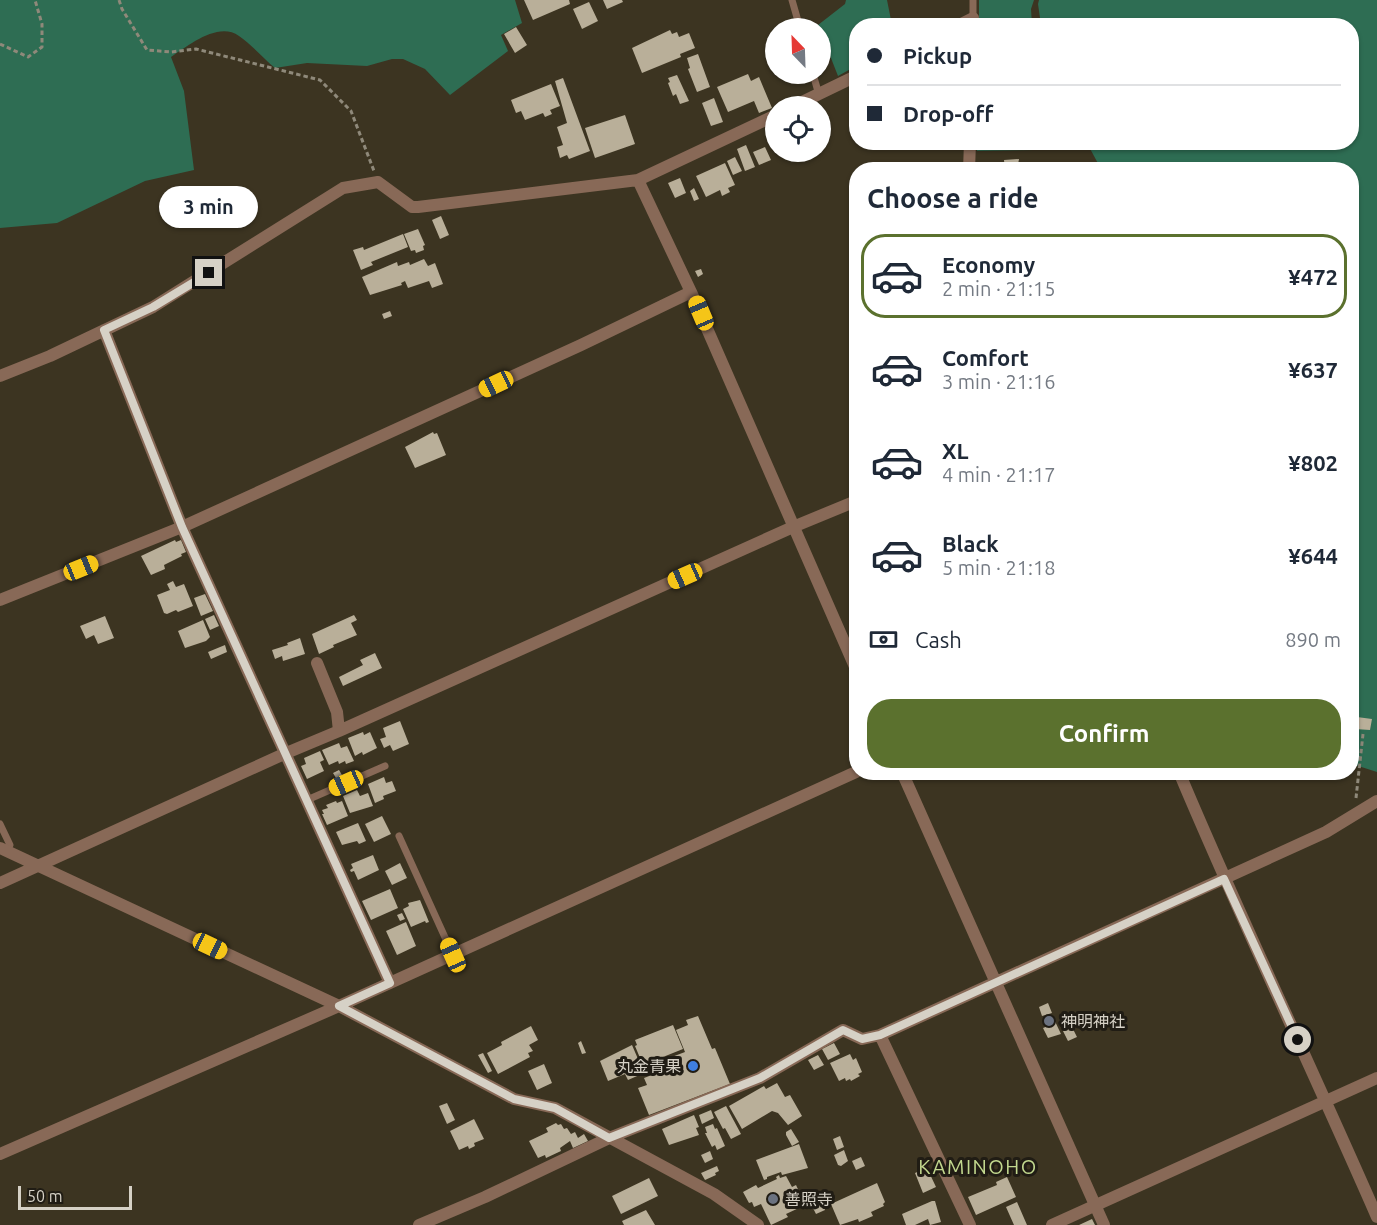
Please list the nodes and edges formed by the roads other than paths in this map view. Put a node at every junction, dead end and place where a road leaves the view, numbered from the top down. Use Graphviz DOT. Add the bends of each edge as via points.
graph roads {
  1 [pos="792,0"];
  2 [pos="973,0"];
  3 [pos="797,18"];
  4 [pos="973,18"];
  5 [pos="849,80"];
  6 [pos="816,84"];
  7 [pos="819,95"];
  8 [pos="765,120"];
  9 [pos="638,180"];
  10 [pos="691,292"];
  11 [pos="104,330"];
  12 [pos="0,376"];
  13 [pos="849,504"];
  14 [pos="182,527"];
  15 [pos="793,527"];
  16 [pos="0,600"];
  17 [pos="849,653"];
  18 [pos="317,663"];
  19 [pos="339,731"];
  20 [pos="284,754"];
  21 [pos="385,766"];
  22 [pos="849,775"];
  23 [pos="906,780"];
  24 [pos="1182,780"];
  25 [pos="308,800"];
  26 [pos="1377,801"];
  27 [pos="0,824"];
  28 [pos="399,836"];
  29 [pos="4,850"];
  30 [pos="38,866"];
  31 [pos="1224,879"];
  32 [pos="0,883"];
  33 [pos="453,955"];
  34 [pos="994,982"];
  35 [pos="390,983"];
  36 [pos="339,1006"];
  37 [pos="880,1035"];
  38 [pos="1377,1078"];
  39 [pos="1326,1101"];
  40 [pos="609,1138"];
  41 [pos="0,1154"];
  42 [pos="1095,1205"];
  43 [pos="1377,1217"];
  44 [pos="419,1225"];
  45 [pos="758,1225"];
  46 [pos="970,1225"];
  47 [pos="1052,1225"];
  48 [pos="1104,1225"];
  1 -- 3 [label="lane"];
  2 -- 4 [label="lane"];
  5 -- 7 [label="street"];
  6 -- 7 [label="lane"];
  8 -- 9 [label="street"];
  9 -- 10 [label="street"];
  9 -- 11 [label="street" via="418,207 412,207 378,182 343,188 153,307"];
  10 -- 14 [label="street"];
  10 -- 15 [label="street"];
  11 -- 12 [label="street"];
  11 -- 14 [label="street"];
  13 -- 15 [label="street"];
  14 -- 16 [label="street"];
  14 -- 20 [label="street"];
  15 -- 17 [label="street"];
  15 -- 19 [label="street"];
  18 -- 19 [label="street" via="337,712"];
  19 -- 20 [label="street"];
  20 -- 25 [label="street"];
  20 -- 30 [label="street"];
  21 -- 25 [label="lane"];
  22 -- 33 [label="street"];
  23 -- 34 [label="street"];
  24 -- 31 [label="street"];
  25 -- 35 [label="street"];
  26 -- 31 [label="street" via="1326,832"];
  27 -- 29 [label="lane" via="10,846"];
  28 -- 33 [label="lane"];
  29 -- 30 [label="street"];
  30 -- 32 [label="street"];
  30 -- 36 [label="street"];
  31 -- 34 [label="street"];
  31 -- 39 [label="street"];
  33 -- 35 [label="street"];
  34 -- 37 [label="street"];
  34 -- 42 [label="street"];
  35 -- 36 [label="street"];
  36 -- 40 [label="street" via="514,1099 555,1108"];
  36 -- 41 [label="street"];
  37 -- 40 [label="street" via="862,1039 843,1030 760,1078"];
  37 -- 46 [label="street"];
  38 -- 39 [label="street"];
  39 -- 42 [label="street"];
  39 -- 43 [label="street"];
  40 -- 44 [label="street"];
  40 -- 45 [label="street" via="714,1194"];
  42 -- 47 [label="street"];
  42 -- 48 [label="street"];
}
